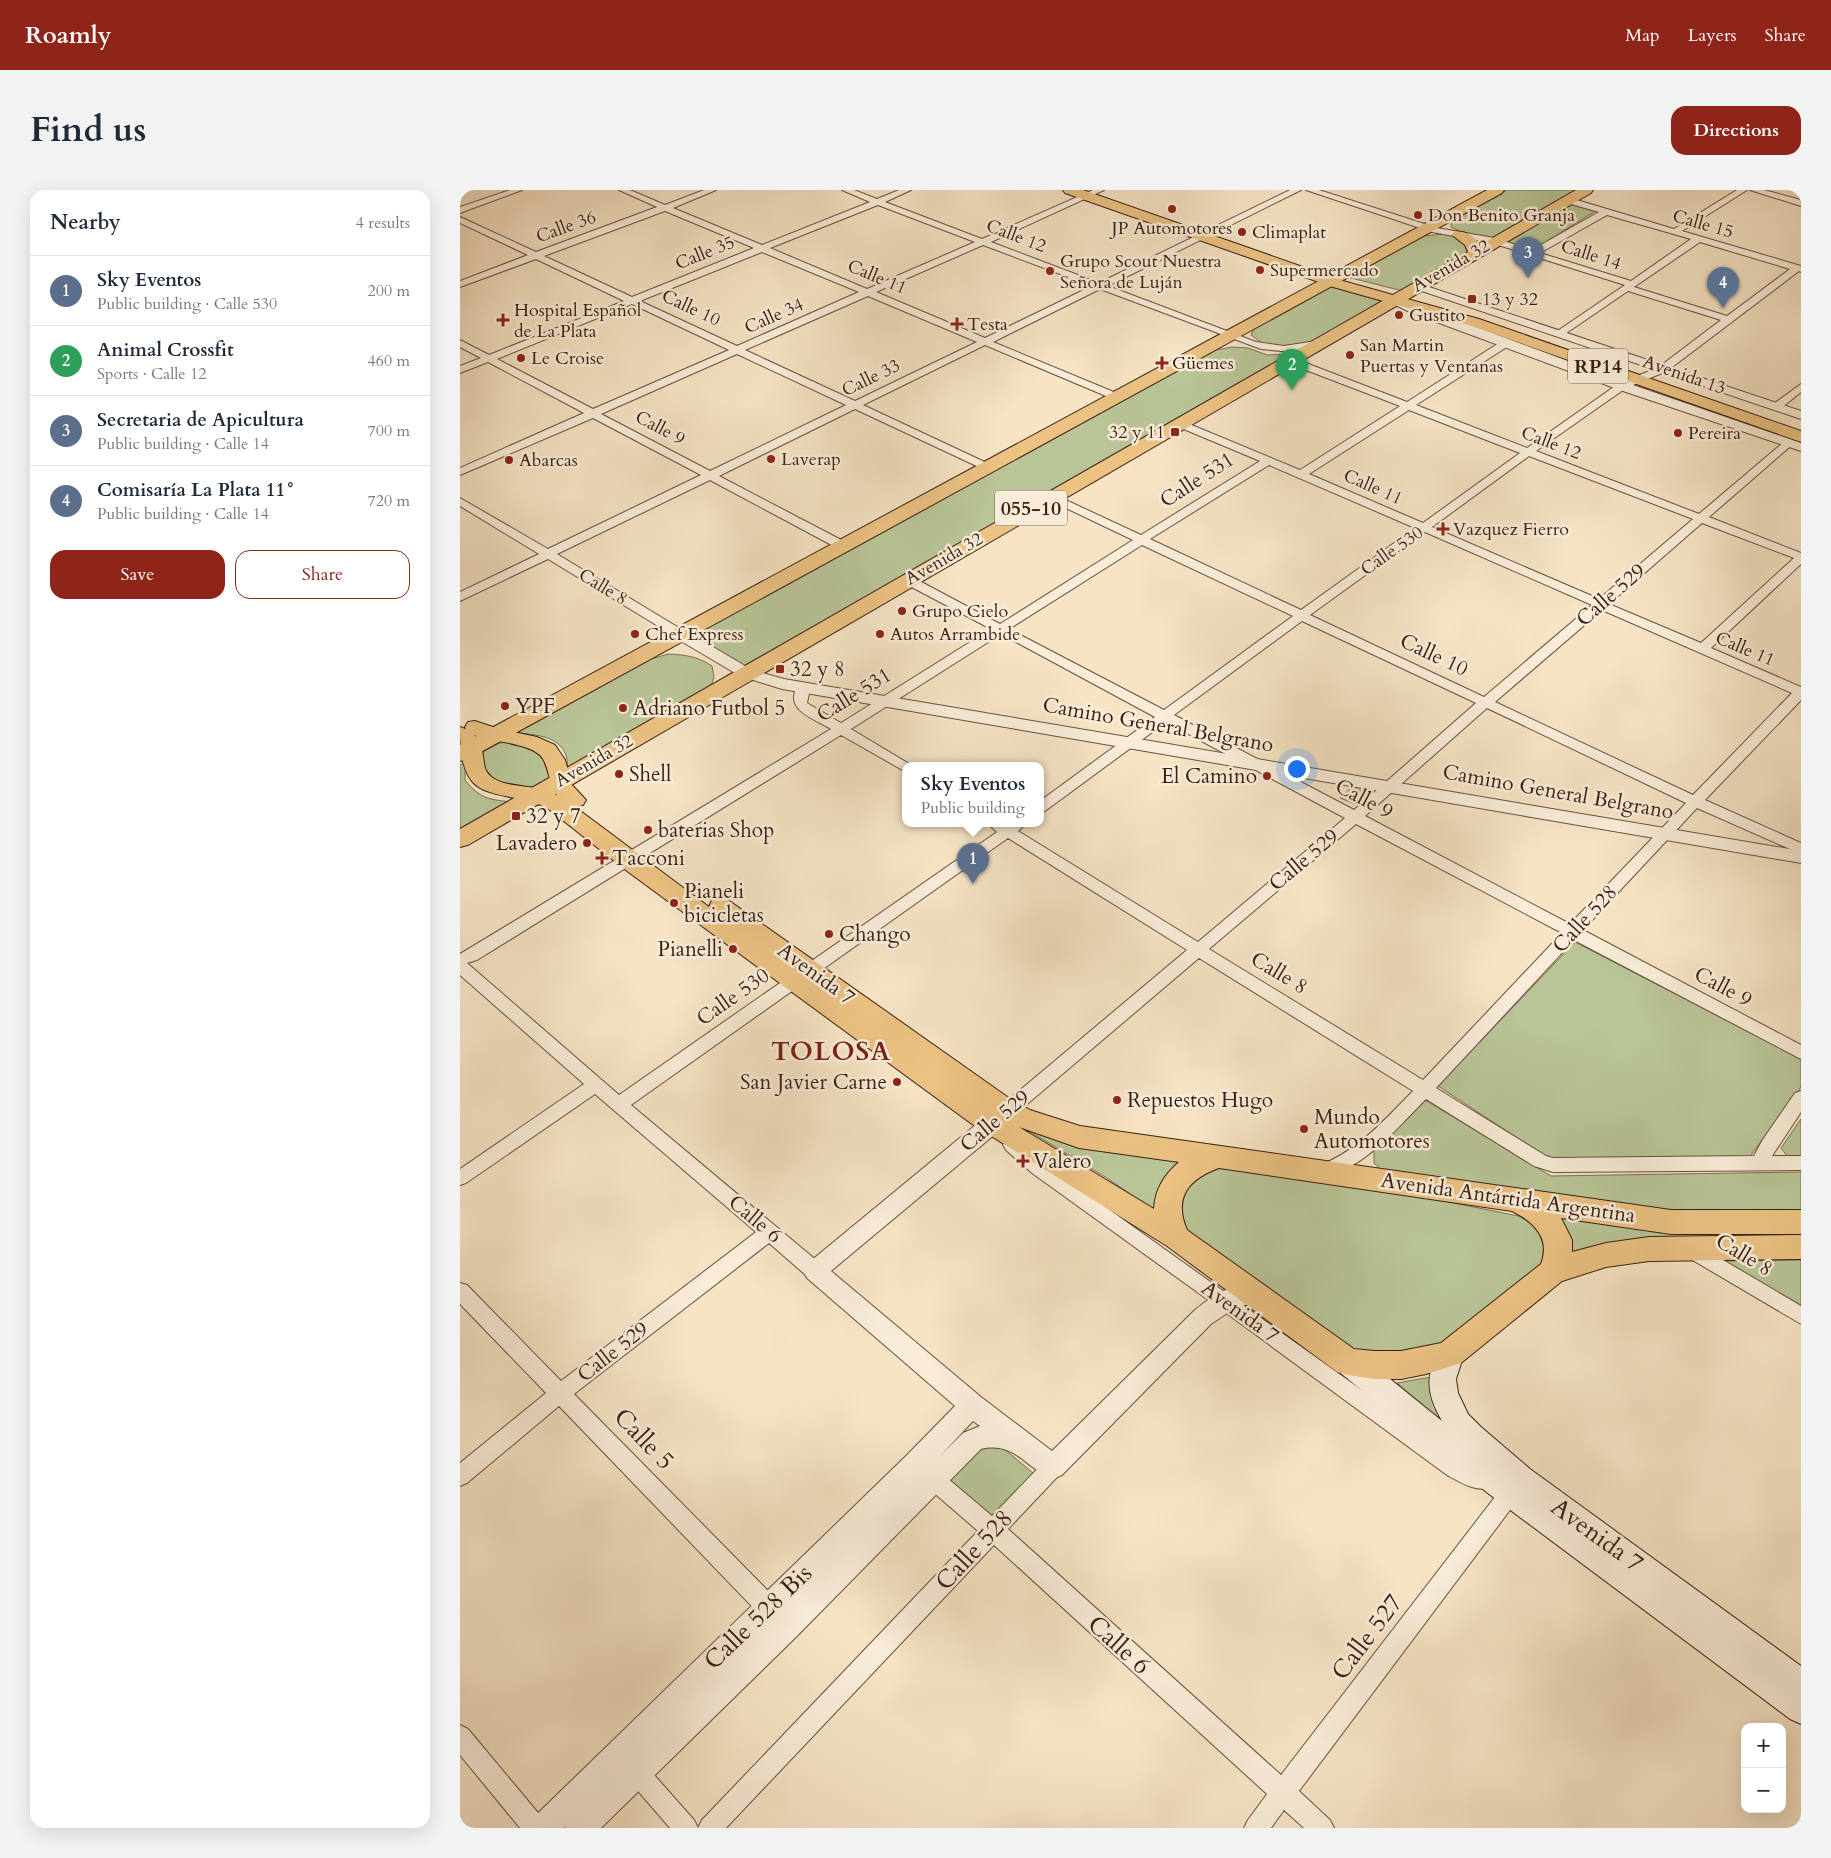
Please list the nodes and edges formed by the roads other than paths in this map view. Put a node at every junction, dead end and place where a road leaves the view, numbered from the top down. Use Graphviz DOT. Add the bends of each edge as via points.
graph roads {
  1 [pos="518,190"];
  2 [pos="624,190"];
  3 [pos="712,190"];
  4 [pos="846,190"];
  5 [pos="907,190"];
  6 [pos="1070,190"];
  7 [pos="1297,190"];
  8 [pos="1310,190"];
  9 [pos="1498,190"];
  10 [pos="1586,190"];
  11 [pos="1743,190"];
  12 [pos="1754,190"];
  13 [pos="1093,192"];
  14 [pos="1567,200"];
  15 [pos="877,202"];
  16 [pos="1801,203"];
  17 [pos="665,207"];
  18 [pos="460,210"];
  19 [pos="1605,212"];
  20 [pos="460,220"];
  21 [pos="1428,228"];
  22 [pos="1675,232"];
  23 [pos="1206,234"];
  24 [pos="1459,235"];
  25 [pos="1698,239"];
  26 [pos="1494,241"];
  27 [pos="983,242"];
  28 [pos="762,248"];
  29 [pos="1475,252"];
  30 [pos="1533,253"];
  31 [pos="535,255"];
  32 [pos="1801,258"];
  33 [pos="1796,268"];
  34 [pos="1333,279"];
  35 [pos="460,284"];
  36 [pos="1099,286"];
  37 [pos="1417,286"];
  38 [pos="1629,286"];
  39 [pos="868,293"];
  40 [pos="1398,297"];
  41 [pos="632,300"];
  42 [pos="1727,319"];
  43 [pos="1559,334"];
  44 [pos="1230,336"];
  45 [pos="985,342"];
  46 [pos="460,343"];
  47 [pos="1506,343"];
  48 [pos="1316,344"];
  49 [pos="738,350"];
  50 [pos="489,359"];
  51 [pos="1289,360"];
  52 [pos="460,370"];
  53 [pos="1651,374"];
  54 [pos="1622,386"];
  55 [pos="1801,387"];
  56 [pos="1117,397"];
  57 [pos="855,405"];
  58 [pos="1409,406"];
  59 [pos="1776,407"];
  60 [pos="594,413"];
  61 [pos="1801,415"];
  62 [pos="1178,423"];
  63 [pos="1801,426"];
  64 [pos="1797,442"];
  65 [pos="1527,452"];
  66 [pos="1267,460"];
  67 [pos="987,467"];
  68 [pos="460,472"];
  69 [pos="1301,474"];
  70 [pos="710,475"];
  71 [pos="1051,497"];
  72 [pos="460,501"];
  73 [pos="1700,519"];
  74 [pos="1424,529"];
  75 [pos="1143,540"];
  76 [pos="843,546"];
  77 [pos="548,554"];
  78 [pos="1801,558"];
  79 [pos="908,580"];
  80 [pos="460,597"];
  81 [pos="1600,605"];
  82 [pos="1302,615"];
  83 [pos="999,628"];
  84 [pos="680,634"];
  85 [pos="1702,649"];
  86 [pos="746,673"];
  87 [pos="803,688"];
  88 [pos="1801,692"];
  89 [pos="884,702"];
  90 [pos="1486,702"];
  91 [pos="1164,717"];
  92 [pos="460,718"];
  93 [pos="842,729"];
  94 [pos="496,735"];
  95 [pos="1130,743"];
  96 [pos="464,745"];
  97 [pos="1252,764"];
  98 [pos="902,766"];
  99 [pos="559,782"];
  100 [pos="1392,786"];
  101 [pos="535,795"];
  102 [pos="1696,802"];
  103 [pos="1044,805"];
  104 [pos="1354,818"];
  105 [pos="1014,827"];
  106 [pos="1664,834"];
  107 [pos="460,839"];
  108 [pos="1801,848"];
  109 [pos="636,855"];
  110 [pos="1801,857"];
  111 [pos="1573,931"];
  112 [pos="1198,950"];
  113 [pos="460,960"];
  114 [pos="460,966"];
  115 [pos="803,976"];
  116 [pos="1801,1053"];
  117 [pos="596,1085"];
  118 [pos="1425,1089"];
  119 [pos="1801,1098"];
  120 [pos="619,1104"];
  121 [pos="1000,1117"];
  122 [pos="1369,1146"];
  123 [pos="1216,1158"];
  124 [pos="1801,1163"];
  125 [pos="1759,1164"];
  126 [pos="1325,1171"];
  127 [pos="460,1178"];
  128 [pos="1381,1179"];
  129 [pos="1514,1200"];
  130 [pos="1801,1222"];
  131 [pos="770,1232"];
  132 [pos="1177,1238"];
  133 [pos="1801,1247"];
  134 [pos="1689,1248"];
  135 [pos="815,1271"];
  136 [pos="1552,1272"];
  137 [pos="460,1291"];
  138 [pos="1254,1293"];
  139 [pos="1225,1301"];
  140 [pos="1801,1316"];
  141 [pos="1450,1354"];
  142 [pos="1348,1362"];
  143 [pos="560,1393"];
  144 [pos="972,1405"];
  145 [pos="1016,1440"];
  146 [pos="1053,1467"];
  147 [pos="925,1472"];
  148 [pos="460,1476"];
  149 [pos="1510,1485"];
  150 [pos="993,1530"];
  151 [pos="769,1606"];
  152 [pos="786,1627"];
  153 [pos="1801,1685"];
  154 [pos="1801,1708"];
  155 [pos="460,1737"];
  156 [pos="620,1752"];
  157 [pos="637,1772"];
  158 [pos="1283,1793"];
  159 [pos="536,1828"];
  160 [pos="543,1828"];
  161 [pos="580,1828"];
  162 [pos="686,1828"];
  163 [pos="710,1828"];
  164 [pos="1256,1828"];
  165 [pos="1322,1828"];
  1 -- 18 [label="street"];
  2 -- 17 [label="street, Calle 11"];
  3 -- 17 [label="street, Calle 36"];
  4 -- 15 [label="street, Calle 12"];
  5 -- 15 [label="street, Calle 35"];
  6 -- 13 [label="main road, Avenida 13"];
  7 -- 23 [label="street, Calle 33"];
  8 -- 21 [label="street, Calle 14"];
  9 -- 21 [label="highway, 055-10"];
  10 -- 14 [label="highway, Avenida 32 / 055-10"];
  11 -- 22 [label="street"];
  12 -- 16 [label="street"];
  13 -- 23 [label="main road, Avenida 13"];
  13 -- 27 [label="street, Calle 34"];
  14 -- 19 [label="street, Calle 15"];
  14 -- 26 [label="highway, Avenida 32 / 055-10"];
  15 -- 27 [label="street, Calle 12"];
  15 -- 28 [label="street, Calle 35"];
  17 -- 28 [label="street, Calle 11"];
  17 -- 31 [label="street, Calle 36"];
  19 -- 22 [label="street, Calle 15"];
  19 -- 30 [label="street"];
  20 -- 31 [label="street, Calle 10"];
  21 -- 24 [label="street, Calle 14"];
  21 -- 34 [label="highway, 055-10"];
  22 -- 25 [label="street, Calle 15"];
  23 -- 34 [label="main road, Avenida 13"];
  23 -- 36 [label="street, Calle 33"];
  24 -- 26 [label="street, Calle 14"];
  24 -- 29 [label="highway" via="1472,243"];
  25 -- 33 [label="street, Calle 15"];
  25 -- 38 [label="street"];
  26 -- 29 [label="highway, Avenida 32 / 055-10"];
  26 -- 30 [label="street, Calle 14"];
  27 -- 36 [label="street, Calle 12"];
  27 -- 39 [label="street, Calle 34"];
  28 -- 39 [label="street, Calle 11"];
  28 -- 41 [label="street, Calle 35"];
  29 -- 37 [label="highway, Avenida 32 / 055-10"];
  30 -- 38 [label="street, Calle 14"];
  31 -- 35 [label="street, Calle 36"];
  31 -- 41 [label="street, Calle 10"];
  32 -- 33 [label="street, Calle 530"];
  33 -- 42 [label="street, Calle 530"];
  34 -- 40 [label="main road, Avenida 13 / RP14"];
  34 -- 44 [label="highway, 055-10"];
  36 -- 44 [label="street, Calle 12"];
  36 -- 45 [label="street, Calle 33"];
  37 -- 40 [label="highway, Avenida 32 / 055-10"];
  37 -- 43 [label="street"];
  38 -- 42 [label="street, Calle 14"];
  38 -- 43 [label="street"];
  39 -- 45 [label="street, Calle 11"];
  39 -- 49 [label="street, Calle 34"];
  40 -- 47 [label="street" via="1416,310"];
  40 -- 48 [label="highway, Avenida 32 / 055-10"];
  40 -- 53 [label="main road, Avenida 13 / RP14"];
  41 -- 49 [label="street, Calle 10"];
  41 -- 50 [label="street, Calle 35"];
  42 -- 53 [label="street, Calle 530"];
  43 -- 53 [label="street"];
  44 -- 48 [label="street, Calle 12" via="1274,349 1296,349"];
  44 -- 56 [label="highway, 055-10"];
  45 -- 56 [label="street, Calle 11"];
  45 -- 57 [label="street, Calle 33"];
  46 -- 50 [label="street, Calle 9"];
  47 -- 54 [label="street"];
  47 -- 58 [label="street"];
  48 -- 51 [label="highway, Avenida 32 / 055-10"];
  49 -- 57 [label="street, Calle 10"];
  49 -- 60 [label="street, Calle 34"];
  50 -- 52 [label="street, Calle 35"];
  50 -- 60 [label="street, Calle 9"];
  51 -- 58 [label="street, Calle 12"];
  51 -- 62 [label="highway, Avenida 32 / 055-10"];
  53 -- 54 [label="street, Calle 530"];
  53 -- 59 [label="street"];
  53 -- 63 [label="main road, Avenida 13 / RP14"];
  53 -- 64 [label="main road, Avenida 13 / RP14"];
  54 -- 64 [label="street"];
  54 -- 65 [label="street, Calle 530"];
  55 -- 59 [label="street"];
  56 -- 67 [label="highway, 055-10"];
  57 -- 67 [label="street, Calle 10"];
  57 -- 70 [label="street, Calle 33"];
  58 -- 65 [label="street, Calle 12"];
  58 -- 69 [label="street"];
  59 -- 61 [label="street"];
  60 -- 68 [label="street, Calle 34"];
  60 -- 70 [label="street, Calle 9"];
  62 -- 66 [label="street, Calle 11"];
  62 -- 71 [label="highway, Avenida 32 / 055-10"];
  64 -- 73 [label="street, Calle 529"];
  65 -- 73 [label="street, Calle 12"];
  65 -- 74 [label="street, Calle 530"];
  66 -- 69 [label="street, Calle 11"];
  66 -- 75 [label="street, Calle 531"];
  67 -- 76 [label="highway, 055-10"];
  69 -- 74 [label="street, Calle 11"];
  70 -- 76 [label="street, Calle 9"];
  70 -- 77 [label="street, Calle 33"];
  71 -- 75 [label="street, Calle 10"];
  71 -- 79 [label="highway, Avenida 32 / 055-10"];
  72 -- 77 [label="street, Calle 8"];
  73 -- 78 [label="street, Calle 12"];
  73 -- 81 [label="street, Calle 529"];
  74 -- 81 [label="street, Calle 11"];
  74 -- 82 [label="street, Calle 530"];
  75 -- 82 [label="street, Calle 10"];
  75 -- 83 [label="street, Calle 531"];
  76 -- 84 [label="highway, 055-10"];
  77 -- 80 [label="street, Calle 33"];
  77 -- 84 [label="street, Calle 8"];
  78 -- 85 [label="street"];
  79 -- 83 [label="street, Calle 9"];
  79 -- 86 [label="highway, Avenida 32 / 055-10"];
  81 -- 85 [label="street, Calle 11"];
  81 -- 90 [label="street, Calle 529"];
  82 -- 90 [label="street, Calle 10"];
  82 -- 91 [label="street, Calle 530"];
  83 -- 89 [label="street, Calle 531"];
  83 -- 91 [label="street, Calle 9"];
  84 -- 86 [label="street, Calle 8"];
  84 -- 94 [label="highway, 055-10"];
  85 -- 88 [label="street, Calle 11"];
  86 -- 87 [label="street, Camino General Belgrano"];
  86 -- 99 [label="highway, Avenida 32 / 055-10"];
  87 -- 89 [label="street, Camino General Belgrano"];
  87 -- 93 [label="street" via="801,705"];
  88 -- 102 [label="street, Calle 528"];
  89 -- 93 [label="street, Calle 531"];
  89 -- 95 [label="street, Camino General Belgrano"];
  90 -- 100 [label="street, Calle 529"];
  90 -- 102 [label="street, Calle 10"];
  91 -- 95 [label="street, Calle 530"];
  91 -- 97 [label="street, Calle 9"];
  92 -- 94 [label="main road, Avenida 7" via="481,731"];
  93 -- 98 [label="street"];
  93 -- 109 [label="street, Calle 531"];
  94 -- 96 [label="highway, 055-10"];
  94 -- 99 [label="main road, Avenida 7" via="525,740 548,750 555,761"];
  95 -- 97 [label="street, Camino General Belgrano"];
  95 -- 103 [label="street, Calle 530"];
  96 -- 101 [label="main road, Avenida 7" via="479,776 488,784 510,792"];
  97 -- 100 [label="street, Camino General Belgrano"];
  97 -- 104 [label="street, Calle 9"];
  99 -- 101 [label="highway, Avenida 32 / 055-10"];
  99 -- 109 [label="main road, Avenida 7" via="568,795"];
  100 -- 104 [label="street, Calle 529"];
  100 -- 106 [label="street, Camino General Belgrano"];
  101 -- 107 [label="highway, Avenida 32 / 055-10"];
  101 -- 109 [label="main road, Avenida 7" via="554,802"];
  102 -- 106 [label="street, Calle 528"];
  102 -- 108 [label="street, Calle 10"];
  104 -- 111 [label="street, Calle 9"];
  104 -- 112 [label="street, Calle 529"];
  105 -- 112 [label="street, Calle 8"];
  105 -- 115 [label="street, Calle 530"];
  106 -- 110 [label="street, Camino General Belgrano"];
  106 -- 111 [label="street, Calle 528"];
  109 -- 113 [label="street, Calle 531"];
  109 -- 115 [label="main road, Avenida 7"];
  111 -- 116 [label="street, Calle 9"];
  111 -- 118 [label="street, Calle 528"];
  112 -- 118 [label="street, Calle 8"];
  112 -- 121 [label="street, Calle 529"];
  114 -- 117 [label="street, Calle 6"];
  115 -- 120 [label="street, Calle 530"];
  115 -- 121 [label="main road, Avenida 7"];
  117 -- 120 [label="street, Calle 6"];
  117 -- 127 [label="street"];
  118 -- 122 [label="street, Calle 528"];
  118 -- 125 [label="street, Calle 8" via="1540,1161 1553,1165"];
  119 -- 125 [label="street"];
  120 -- 131 [label="street, Calle 6"];
  121 -- 123 [label="main road, Avenida 7" via="1021,1117 1079,1137"];
  121 -- 132 [label="main road, Avenida 7"];
  121 -- 135 [label="street, Calle 529"];
  121 -- 139 [label="street, Avenida 7" via="1001,1136 1038,1168"];
  122 -- 126 [label="street, Calle 528"];
  122 -- 128 [label="street" via="1366,1165"];
  123 -- 126 [label="main road, Avenida Antártida Argentina"];
  123 -- 132 [label="main road" via="1186,1170 1168,1195 1169,1224"];
  124 -- 125 [label="street"];
  126 -- 128 [label="main road, Avenida Antártida Argentina"];
  128 -- 129 [label="main road, Avenida Antártida Argentina"];
  129 -- 130 [label="main road, Avenida Antártida Argentina" via="1671,1222"];
  129 -- 136 [label="main road" via="1531,1206 1555,1230 1560,1245 1559,1260"];
  131 -- 135 [label="street, Calle 6"];
  131 -- 143 [label="street, Calle 529"];
  132 -- 138 [label="main road, Avenida 7"];
  133 -- 134 [label="main road, Avenida Antártida Argentina"];
  134 -- 136 [label="main road, Avenida Antártida Argentina" via="1606,1255"];
  134 -- 140 [label="street, Calle 8"];
  135 -- 144 [label="street, Calle 6"];
  136 -- 141 [label="main road, Avenida Antártida Argentina"];
  137 -- 143 [label="street, Calle 5"];
  138 -- 139 [label="street, Calle 528"];
  138 -- 142 [label="main road, Avenida 7"];
  139 -- 146 [label="street, Calle 528" via="1203,1316"];
  139 -- 149 [label="street, Avenida 7" via="1454,1468 1471,1477"];
  141 -- 142 [label="main road, Avenida Antártida Argentina" via="1401,1366"];
  141 -- 149 [label="main road, Avenida 7" via="1442,1379 1449,1407 1458,1423"];
  142 -- 149 [label="main road, Avenida 7"];
  143 -- 148 [label="street, Calle 529"];
  143 -- 151 [label="street, Calle 5"];
  144 -- 145 [label="street, Calle 6"];
  144 -- 147 [label="street, Calle 528 Bis"];
  145 -- 146 [label="street, Calle 6"];
  145 -- 147 [label="street, Calle 528 Bis" via="995,1434 983,1436"];
  146 -- 150 [label="street, Calle 528"];
  147 -- 150 [label="street, Calle 6"];
  147 -- 151 [label="street, Calle 528 Bis"];
  147 -- 152 [label="street, Calle 528 Bis"];
  149 -- 153 [label="main road, Avenida 7"];
  149 -- 154 [label="main road, Avenida 7"];
  149 -- 158 [label="street, Calle 527"];
  150 -- 158 [label="street, Calle 6"];
  150 -- 163 [label="street, Calle 528"];
  151 -- 152 [label="street, Calle 5"];
  151 -- 156 [label="street, Calle 528 Bis"];
  152 -- 157 [label="street, Calle 528 Bis"];
  155 -- 159 [label="street"];
  156 -- 157 [label="street"];
  156 -- 160 [label="street, Calle 528 Bis"];
  157 -- 161 [label="street, Calle 528 Bis"];
  157 -- 162 [label="street"];
  158 -- 164 [label="street, Calle 527"];
  158 -- 165 [label="street, Calle 6"];
}
